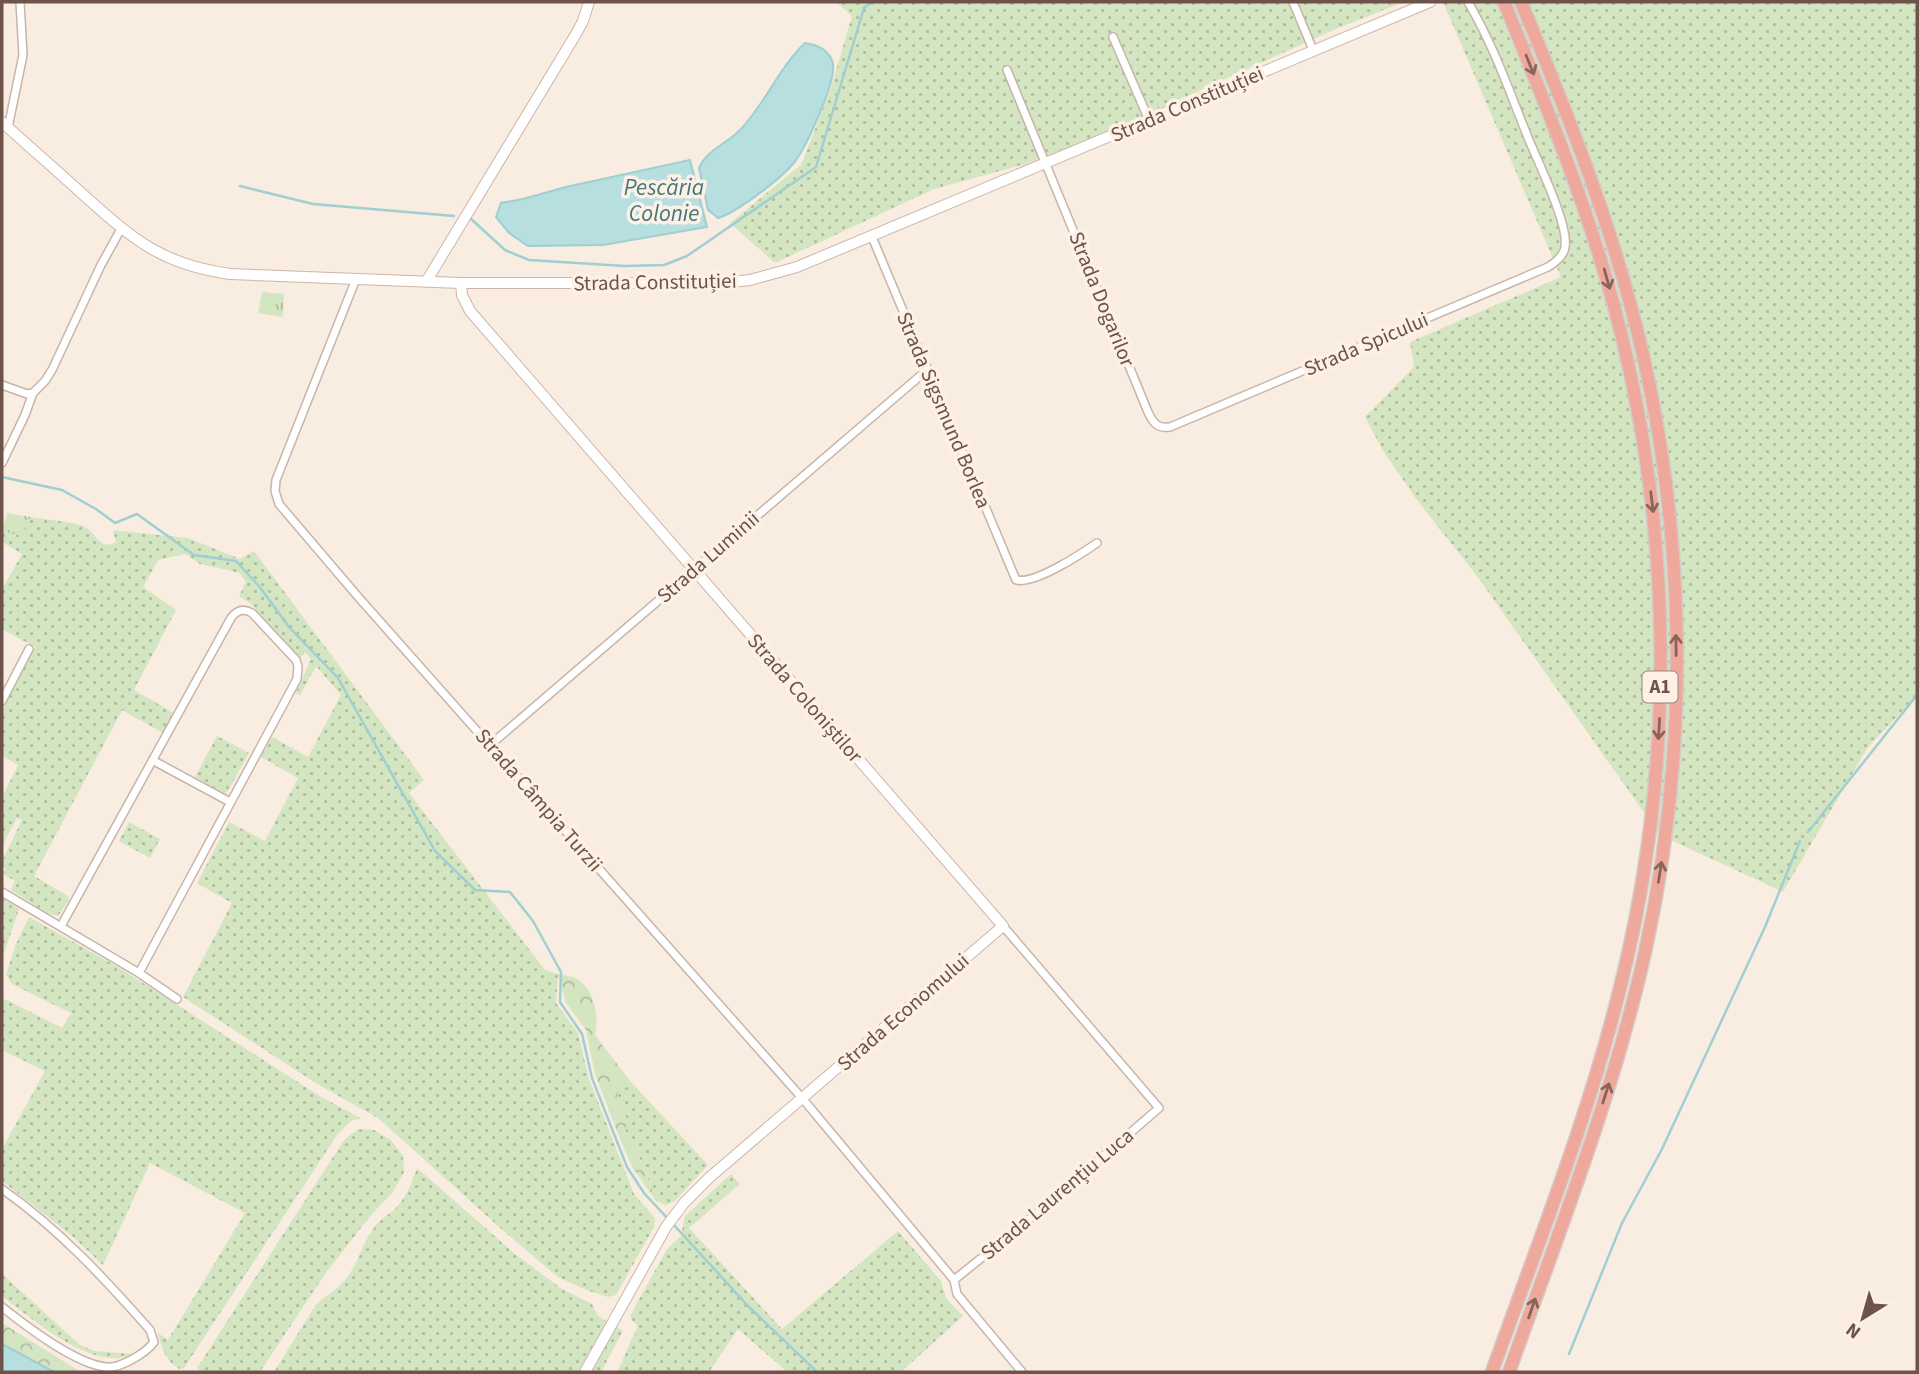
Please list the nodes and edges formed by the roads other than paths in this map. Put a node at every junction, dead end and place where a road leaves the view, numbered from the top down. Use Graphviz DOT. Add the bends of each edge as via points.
graph roads {
  1 [pos="20,2"];
  2 [pos="589,2"];
  3 [pos="1293,2"];
  4 [pos="1430,2"];
  5 [pos="1468,2"];
  6 [pos="1504,2"];
  7 [pos="1521,2"];
  8 [pos="1113,37"];
  9 [pos="1312,50"];
  10 [pos="1007,70"];
  11 [pos="1149,120"];
  12 [pos="5,125"];
  13 [pos="1047,163"];
  14 [pos="121,229"];
  15 [pos="872,237"];
  16 [pos="356,278"];
  17 [pos="426,282"];
  18 [pos="461,283"];
  19 [pos="927,370"];
  20 [pos="2,385"];
  21 [pos="33,393"];
  22 [pos="1165,428"];
  23 [pos="2,463"];
  24 [pos="1097,543"];
  25 [pos="694,570"];
  26 [pos="29,649"];
  27 [pos="2,701"];
  28 [pos="490,745"];
  29 [pos="154,761"];
  30 [pos="230,802"];
  31 [pos="2,892"];
  32 [pos="61,926"];
  33 [pos="1003,926"];
  34 [pos="139,973"];
  35 [pos="177,999"];
  36 [pos="802,1098"];
  37 [pos="1159,1108"];
  38 [pos="2,1189"];
  39 [pos="954,1280"];
  40 [pos="2,1307"];
  41 [pos="585,1372"];
  42 [pos="1022,1372"];
  43 [pos="1492,1372"];
  44 [pos="1509,1372"];
  1 -- 12 [label="street" via="23,55"];
  2 -- 17 [label="street" via="576,34"];
  3 -- 9 [label="street"];
  4 -- 9 [label="street, Strada Constituției"];
  5 -- 22 [label="street, Strada Spicului" via="1492,45 1546,180 1562,226 1563,253 1548,267"];
  6 -- 43 [label="highway, A1, one-way" via="1579,193 1621,331 1649,482 1661,648 1653,809 1623,978 1582,1119"];
  44 -- 7 [label="highway, A1, one-way" via="1596,1124 1638,980 1665,837 1676,676 1670,530 1646,372 1600,206"];
  8 -- 11 [label="street"];
  9 -- 11 [label="street, Strada Constituției"];
  10 -- 13 [label="street, Strada Dogarilor"];
  11 -- 13 [label="street, Strada Constituției"];
  12 -- 14 [label="street, Strada Constituției"];
  13 -- 15 [label="street, Strada Constituției"];
  13 -- 22 [label="street, Strada Dogarilor" via="1148,412 1155,424"];
  14 -- 16 [label="street, Strada Constituției" via="158,254 205,270"];
  14 -- 21 [label="street" via="52,370"];
  15 -- 18 [label="street, Strada Constituției" via="751,280"];
  15 -- 19 [label="street, Strada Sigsmund Borlea"];
  16 -- 17 [label="street, Strada Constituției"];
  16 -- 28 [label="street, Strada Câmpia Turzii" via="275,491 279,504"];
  17 -- 18 [label="street, Strada Constituției"];
  18 -- 25 [label="street, Strada Coloniștilor" via="470,312"];
  19 -- 24 [label="street, Strada Sigsmund Borlea" via="1018,581"];
  19 -- 25 [label="street, Strada Luminii"];
  20 -- 21 [label="street"];
  21 -- 23 [label="street"];
  25 -- 28 [label="street, Strada Luminii"];
  25 -- 33 [label="street, Strada Coloniștilor"];
  26 -- 27 [label="street"];
  28 -- 36 [label="street, Strada Câmpia Turzii"];
  29 -- 30 [label="street"];
  29 -- 30 [label="street" via="231,618 239,610 252,613 296,660 299,673"];
  29 -- 32 [label="street"];
  30 -- 34 [label="street"];
  31 -- 32 [label="street"];
  32 -- 34 [label="street"];
  33 -- 36 [label="street, Strada Economului"];
  33 -- 37 [label="street, Strada Coloniștilor"];
  34 -- 35 [label="street"];
  36 -- 39 [label="street, Strada Câmpia Turzii"];
  36 -- 41 [label="street, Strada Economului" via="710,1177 674,1216"];
  37 -- 39 [label="street, Strada Laurențiu Luca"];
  38 -- 40 [label="street" via="99,1272 150,1330 152,1346 114,1367 99,1365 50,1342"];
  39 -- 42 [label="street, Strada Câmpia Turzii" via="957,1294"];
}
